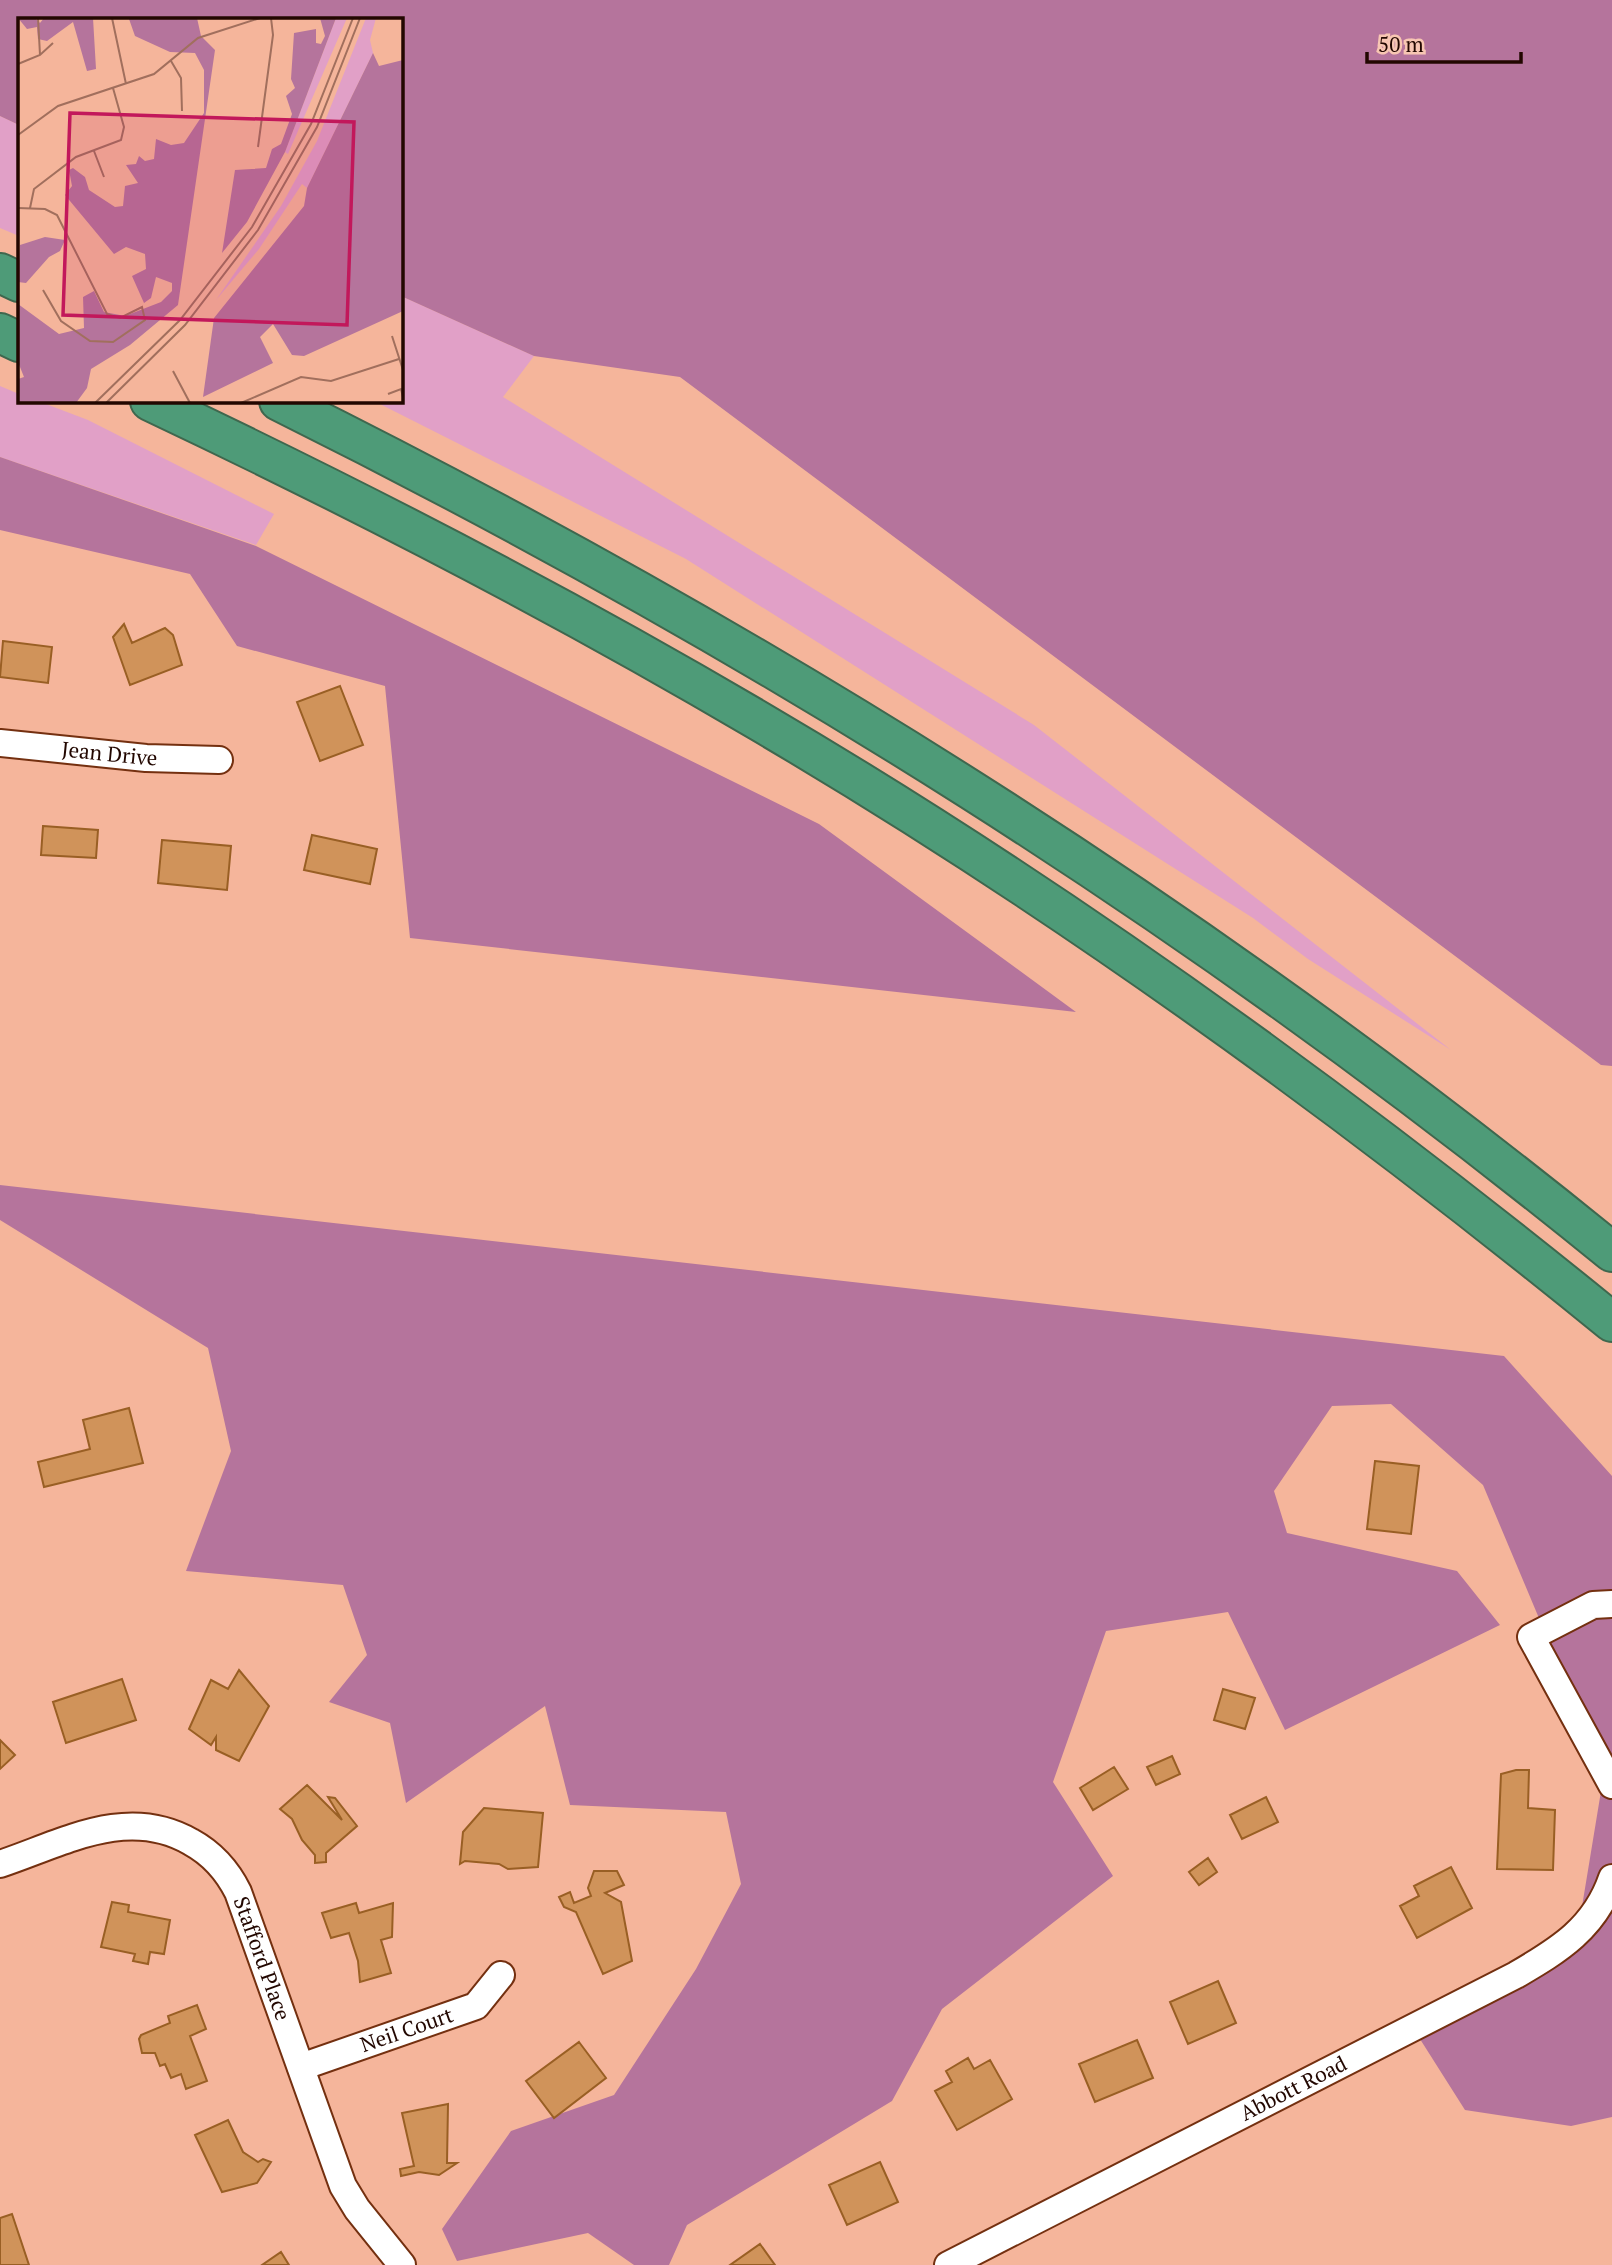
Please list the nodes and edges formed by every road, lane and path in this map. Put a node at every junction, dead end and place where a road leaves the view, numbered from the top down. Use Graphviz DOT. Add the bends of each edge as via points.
graph roads {
  1 [pos="0,273"];
  2 [pos="18,282"];
  3 [pos="0,333"];
  4 [pos="18,342"];
  5 [pos="152,402"];
  6 [pos="281,402"];
  7 [pos="0,743"];
  8 [pos="219,760"];
  9 [pos="1612,1252"];
  10 [pos="1612,1322"];
  11 [pos="1612,1604"];
  12 [pos="1612,1785"];
  13 [pos="0,1864"];
  14 [pos="1612,1878"];
  15 [pos="501,1976"];
  16 [pos="301,2067"];
  17 [pos="402,2265"];
  18 [pos="948,2265"];
  1 -- 2 [label="highway"];
  3 -- 4 [label="highway"];
  5 -- 10 [label="highway" via="335,490 554,604 881,796 1058,909 1254,1046 1442,1186"];
  6 -- 9 [label="highway" via="650,596 787,674 990,800 1285,1002"];
  7 -- 8 [label="street, Jean Drive" via="146,758"];
  11 -- 12 [label="street" via="1593,1605 1531,1637"];
  13 -- 16 [label="street, Stafford Place" via="79,1835 125,1825 166,1830 204,1849 224,1868 238,1892"];
  14 -- 18 [label="street, Abbott Road" via="1586,1926 1562,1948 1528,1968"];
  15 -- 16 [label="street, Neil Court" via="476,2006"];
  16 -- 17 [label="street, Stafford Place" via="344,2186 357,2210"];
}
